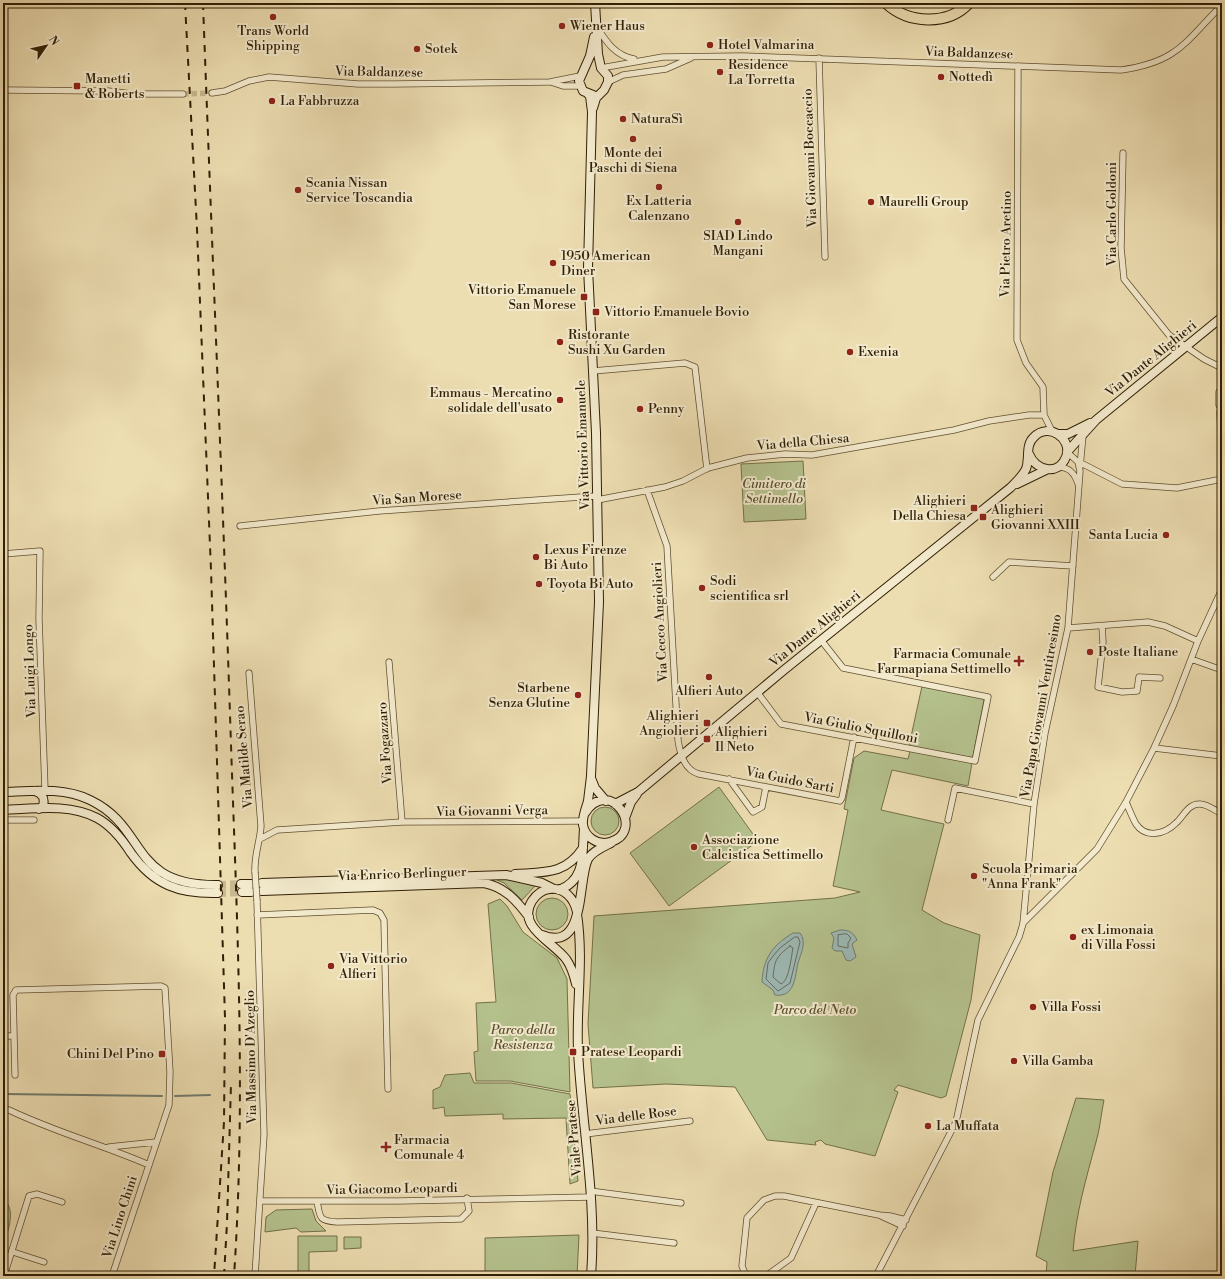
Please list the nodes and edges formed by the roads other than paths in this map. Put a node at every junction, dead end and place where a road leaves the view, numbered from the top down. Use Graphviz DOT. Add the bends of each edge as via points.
graph roads {
  1 [pos="595,3"];
  2 [pos="886,3"];
  3 [pos="969,3"];
  4 [pos="1222,5"];
  5 [pos="596,24"];
  6 [pos="693,57"];
  7 [pos="818,58"];
  8 [pos="641,60"];
  9 [pos="1018,66"];
  10 [pos="601,68"];
  11 [pos="582,73"];
  12 [pos="550,82"];
  13 [pos="608,82"];
  14 [pos="580,86"];
  15 [pos="3,90"];
  16 [pos="212,93"];
  17 [pos="602,93"];
  18 [pos="183,94"];
  19 [pos="588,94"];
  20 [pos="592,112"];
  21 [pos="1123,153"];
  22 [pos="824,257"];
  23 [pos="1222,317"];
  24 [pos="1185,347"];
  25 [pos="1222,368"];
  26 [pos="593,371"];
  27 [pos="1219,392"];
  28 [pos="1219,405"];
  29 [pos="1220,412"];
  30 [pos="1044,415"];
  31 [pos="1096,420"];
  32 [pos="1055,433"];
  33 [pos="1084,433"];
  34 [pos="1067,452"];
  35 [pos="1029,454"];
  36 [pos="1081,463"];
  37 [pos="1058,467"];
  38 [pos="706,469"];
  39 [pos="1046,470"];
  40 [pos="1080,471"];
  41 [pos="1222,471"];
  42 [pos="1222,478"];
  43 [pos="1010,488"];
  44 [pos="647,490"];
  45 [pos="1078,493"];
  46 [pos="597,498"];
  47 [pos="240,526"];
  48 [pos="3,554"];
  49 [pos="1073,566"];
  50 [pos="993,577"];
  51 [pos="1222,591"];
  52 [pos="1102,626"];
  53 [pos="1068,628"];
  54 [pos="821,640"];
  55 [pos="1198,641"];
  56 [pos="1191,659"];
  57 [pos="389,662"];
  58 [pos="1222,670"];
  59 [pos="249,673"];
  60 [pos="1160,678"];
  61 [pos="757,692"];
  62 [pos="854,737"];
  63 [pos="1154,748"];
  64 [pos="680,755"];
  65 [pos="1222,756"];
  66 [pos="590,776"];
  67 [pos="729,779"];
  68 [pos="766,787"];
  69 [pos="45,790"];
  70 [pos="35,791"];
  71 [pos="3,792"];
  72 [pos="638,792"];
  73 [pos="606,800"];
  74 [pos="1126,802"];
  75 [pos="615,804"];
  76 [pos="1034,804"];
  77 [pos="40,809"];
  78 [pos="3,810"];
  79 [pos="1222,814"];
  80 [pos="625,818"];
  81 [pos="3,820"];
  82 [pos="34,820"];
  83 [pos="948,820"];
  84 [pos="584,821"];
  85 [pos="402,822"];
  86 [pos="260,839"];
  87 [pos="615,840"];
  88 [pos="583,848"];
  89 [pos="506,875"];
  90 [pos="241,888"];
  91 [pos="251,888"];
  92 [pos="557,890"];
  93 [pos="577,913"];
  94 [pos="258,915"];
  95 [pos="529,917"];
  96 [pos="1023,924"];
  97 [pos="542,935"];
  98 [pos="578,999"];
  99 [pos="3,1036"];
  100 [pos="14,1036"];
  101 [pos="16,1075"];
  102 [pos="388,1089"];
  103 [pos="10,1110"];
  104 [pos="690,1121"];
  105 [pos="586,1134"];
  106 [pos="156,1142"];
  107 [pos="107,1147"];
  108 [pos="149,1165"];
  109 [pos="590,1194"];
  110 [pos="467,1198"];
  111 [pos="260,1201"];
  112 [pos="317,1201"];
  113 [pos="62,1202"];
  114 [pos="681,1203"];
  115 [pos="816,1203"];
  116 [pos="904,1223"];
  117 [pos="592,1233"];
  118 [pos="674,1243"];
  119 [pos="12,1252"];
  120 [pos="44,1262"];
  121 [pos="4,1276"];
  122 [pos="112,1276"];
  123 [pos="255,1276"];
  124 [pos="591,1276"];
  125 [pos="746,1276"];
  126 [pos="766,1276"];
  127 [pos="876,1276"];
  1 -- 5 [label="main road"];
  2 -- 3 [label="highway" via="904,16 932,20 949,16"];
  4 -- 9 [label="street, Via Baldanzese" via="1184,46 1169,57 1151,64 1117,70"];
  5 -- 8 [label="street, Via Baldanzese" via="616,52"];
  5 -- 10 [label="main road"];
  5 -- 11 [label="main road" via="591,49"];
  6 -- 7 [label="street, Via Baldanzese"];
  6 -- 8 [label="street, Via Baldanzese"];
  6 -- 13 [label="street, Via Baldanzese" via="666,69 623,75"];
  7 -- 9 [label="street, Via Baldanzese"];
  7 -- 22 [label="street, Via Giovanni Boccaccio"];
  8 -- 10 [label="street, Via Baldanzese"];
  9 -- 30 [label="street, Via Pietro Aretino" via="1017,340 1026,363 1043,387"];
  10 -- 11 [label="main road" via="593,66"];
  10 -- 13 [label="main road" via="608,76"];
  11 -- 12 [label="street, Via Baldanzese"];
  11 -- 14 [label="main road"];
  12 -- 14 [label="street, Via Baldanzese" via="563,86"];
  12 -- 16 [label="street, Via Baldanzese" via="367,84 269,78 249,81 225,92"];
  13 -- 17 [label="main road, Via Vittorio Emanuele"];
  14 -- 19 [label="main road"];
  15 -- 18 [label="street" via="108,90 132,94"];
  17 -- 19 [label="main road"];
  17 -- 20 [label="main road, Via Vittorio Emanuele" via="596,98"];
  19 -- 20 [label="main road, Via Vittorio Emanuele"];
  20 -- 26 [label="main road, Via Vittorio Emanuele" via="587,244"];
  21 -- 24 [label="street, Via Carlo Goldoni" via="1121,248 1124,279 1169,335"];
  23 -- 24 [label="main road, Via Dante Alighieri"];
  24 -- 25 [label="street, Via Carlo Goldoni"];
  24 -- 31 [label="main road, Via Dante Alighieri"];
  26 -- 38 [label="street" via="685,363 695,367"];
  26 -- 46 [label="main road, Via Vittorio Emanuele"];
  27 -- 28 [label="street"];
  29 -- 41 [label="street"];
  30 -- 32 [label="street"];
  30 -- 38 [label="street, Via della Chiesa" via="989,421 812,455 785,454 747,458"];
  31 -- 32 [label="main road, Via Dante Alighieri" via="1072,433"];
  31 -- 33 [label="main road, Via Dante Alighieri"];
  32 -- 34 [label="main road" via="1065,442"];
  32 -- 35 [label="main road, Via Dante Alighieri" via="1046,431 1034,436 1028,448"];
  33 -- 34 [label="main road, Via Dante Alighieri"];
  33 -- 36 [label="street, Via Papa Giovanni Ventitresimo"];
  34 -- 37 [label="main road, Via Dante Alighieri" via="1066,458"];
  34 -- 40 [label="street" via="1078,462"];
  35 -- 39 [label="main road" via="1035,465"];
  35 -- 43 [label="main road, Via Dante Alighieri" via="1023,475"];
  36 -- 40 [label="street, Via Papa Giovanni Ventitresimo"];
  36 -- 42 [label="street" via="1122,484 1177,488"];
  37 -- 39 [label="main road, Via Dante Alighieri"];
  37 -- 45 [label="street, Via Papa Giovanni Ventitresimo" via="1065,467 1074,474"];
  38 -- 44 [label="street, Via della Chiesa" via="683,481"];
  39 -- 43 [label="main road, Via Dante Alighieri"];
  40 -- 45 [label="street, Via Papa Giovanni Ventitresimo"];
  43 -- 54 [label="main road, Via Dante Alighieri"];
  44 -- 46 [label="street, Via della Chiesa"];
  44 -- 64 [label="street, Via Cecco Angiolieri" via="667,546"];
  45 -- 49 [label="street, Via Papa Giovanni Ventitresimo"];
  46 -- 47 [label="street, Via San Morese" via="379,511"];
  46 -- 66 [label="main road, Via Vittorio Emanuele" via="598,632"];
  48 -- 69 [label="street, Via Luigi Longo" via="40,551 39,619"];
  49 -- 50 [label="street" via="1009,562"];
  49 -- 53 [label="street, Via Papa Giovanni Ventitresimo"];
  51 -- 55 [label="street"];
  52 -- 53 [label="street"];
  52 -- 55 [label="street" via="1148,622 1165,626"];
  52 -- 60 [label="street" via="1103,642 1098,687 1122,692 1137,691 1139,677"];
  53 -- 76 [label="street, Via Papa Giovanni Ventitresimo"];
  54 -- 61 [label="main road, Via Dante Alighieri"];
  54 -- 62 [label="street, Via Giulio Squilloni" via="843,668 988,697 975,761"];
  55 -- 56 [label="street"];
  56 -- 58 [label="street"];
  56 -- 63 [label="street"];
  57 -- 85 [label="street, Via Fogazzaro"];
  59 -- 86 [label="street, Via Matilde Serao"];
  61 -- 62 [label="street, Via Giulio Squilloni" via="780,724"];
  61 -- 64 [label="main road, Via Dante Alighieri"];
  62 -- 68 [label="street, Via Guido Sarti" via="840,801"];
  63 -- 65 [label="street"];
  63 -- 74 [label="street"];
  64 -- 67 [label="street, Via Guido Sarti" via="694,772"];
  64 -- 72 [label="main road, Via Dante Alighieri"];
  66 -- 73 [label="main road" via="595,788"];
  66 -- 84 [label="main road, Via Vittorio Emanuele"];
  67 -- 68 [label="street, Via Guido Sarti"];
  67 -- 68 [label="street" via="753,812 762,806"];
  69 -- 70 [label="main road"];
  69 -- 77 [label="main road" via="76,794 100,806 118,822 146,860 166,876 188,884 218,889 185,891 160,881 142,867 115,832 97,818 72,810"];
  70 -- 71 [label="main road"];
  70 -- 77 [label="main road" via="44,798"];
  72 -- 75 [label="main road, Via Dante Alighieri"];
  72 -- 80 [label="main road, Via Dante Alighieri"];
  73 -- 75 [label="main road"];
  73 -- 84 [label="main road" via="594,803"];
  74 -- 79 [label="street" via="1136,824 1156,835 1176,824 1187,810 1197,804"];
  74 -- 96 [label="street" via="1097,849"];
  75 -- 80 [label="main road" via="624,812"];
  76 -- 83 [label="street" via="955,788"];
  76 -- 96 [label="street, Via Papa Giovanni Ventitresimo"];
  77 -- 78 [label="main road"];
  80 -- 87 [label="main road" via="625,829"];
  81 -- 82 [label="street"];
  84 -- 85 [label="street, Via Giovanni Verga"];
  84 -- 87 [label="main road" via="591,839 609,843"];
  84 -- 88 [label="main road"];
  85 -- 86 [label="street, Via Giovanni Verga" via="277,830"];
  86 -- 94 [label="street, Via Massimo D'Azeglio, bridge" via="255,852"];
  87 -- 93 [label="main road, Viale Pratese" via="589,858"];
  88 -- 89 [label="main road, Via Enrico Berlinguer" via="573,862 556,871"];
  88 -- 92 [label="main road" via="576,878 571,885"];
  89 -- 92 [label="main road, Via Enrico Berlinguer" via="542,882"];
  89 -- 95 [label="main road, Via Enrico Berlinguer" via="262,887 484,883 510,894"];
  90 -- 91 [label="main road"];
  92 -- 93 [label="main road, Viale Pratese" via="571,898"];
  92 -- 95 [label="main road" via="545,890 536,895 531,903"];
  93 -- 97 [label="main road, Viale Pratese" via="574,926 565,934 553,938"];
  93 -- 98 [label="main road, Viale Pratese" via="581,952"];
  94 -- 102 [label="street" via="373,910 380,913 384,920"];
  94 -- 111 [label="street, Via Massimo D'Azeglio" via="264,1134"];
  95 -- 97 [label="main road, Viale Pratese" via="533,928"];
  96 -- 116 [label="street" via="978,1020 956,1122"];
  97 -- 98 [label="main road, Viale Pratese" via="567,960 575,978"];
  98 -- 105 [label="main road, Viale Pratese" via="578,1052"];
  99 -- 100 [label="street"];
  100 -- 101 [label="street"];
  100 -- 106 [label="street" via="13,995 16,990 163,987 167,993 170,1087 169,1105"];
  103 -- 107 [label="street, Via Lino Chini" via="56,1130"];
  104 -- 105 [label="street, Via delle Rose"];
  105 -- 109 [label="main road, Viale Pratese"];
  106 -- 107 [label="street, Via Lino Chini"];
  106 -- 108 [label="street, Via Lino Chini"];
  107 -- 108 [label="street, Via Lino Chini"];
  108 -- 122 [label="street, Via Lino Chini"];
  109 -- 110 [label="street, Via Giacomo Leopardi"];
  109 -- 114 [label="street, Via Giacomo Leopardi"];
  109 -- 117 [label="main road, Viale Pratese"];
  110 -- 112 [label="street, Via Giacomo Leopardi"];
  110 -- 112 [label="street, Via Giacomo Leopardi" via="469,1211 462,1219 337,1222 325,1221 320,1216"];
  111 -- 112 [label="street, Via Giacomo Leopardi"];
  111 -- 123 [label="street, Via Massimo D'Azeglio"];
  113 -- 119 [label="street" via="37,1194 31,1195"];
  115 -- 116 [label="street" via="879,1215"];
  115 -- 125 [label="street" via="775,1196 764,1200 750,1213 745,1225 742,1266"];
  115 -- 126 [label="street" via="791,1258"];
  116 -- 127 [label="street"];
  117 -- 118 [label="street"];
  117 -- 124 [label="main road, Viale Pratese"];
  119 -- 120 [label="street"];
  119 -- 121 [label="street"];
}
